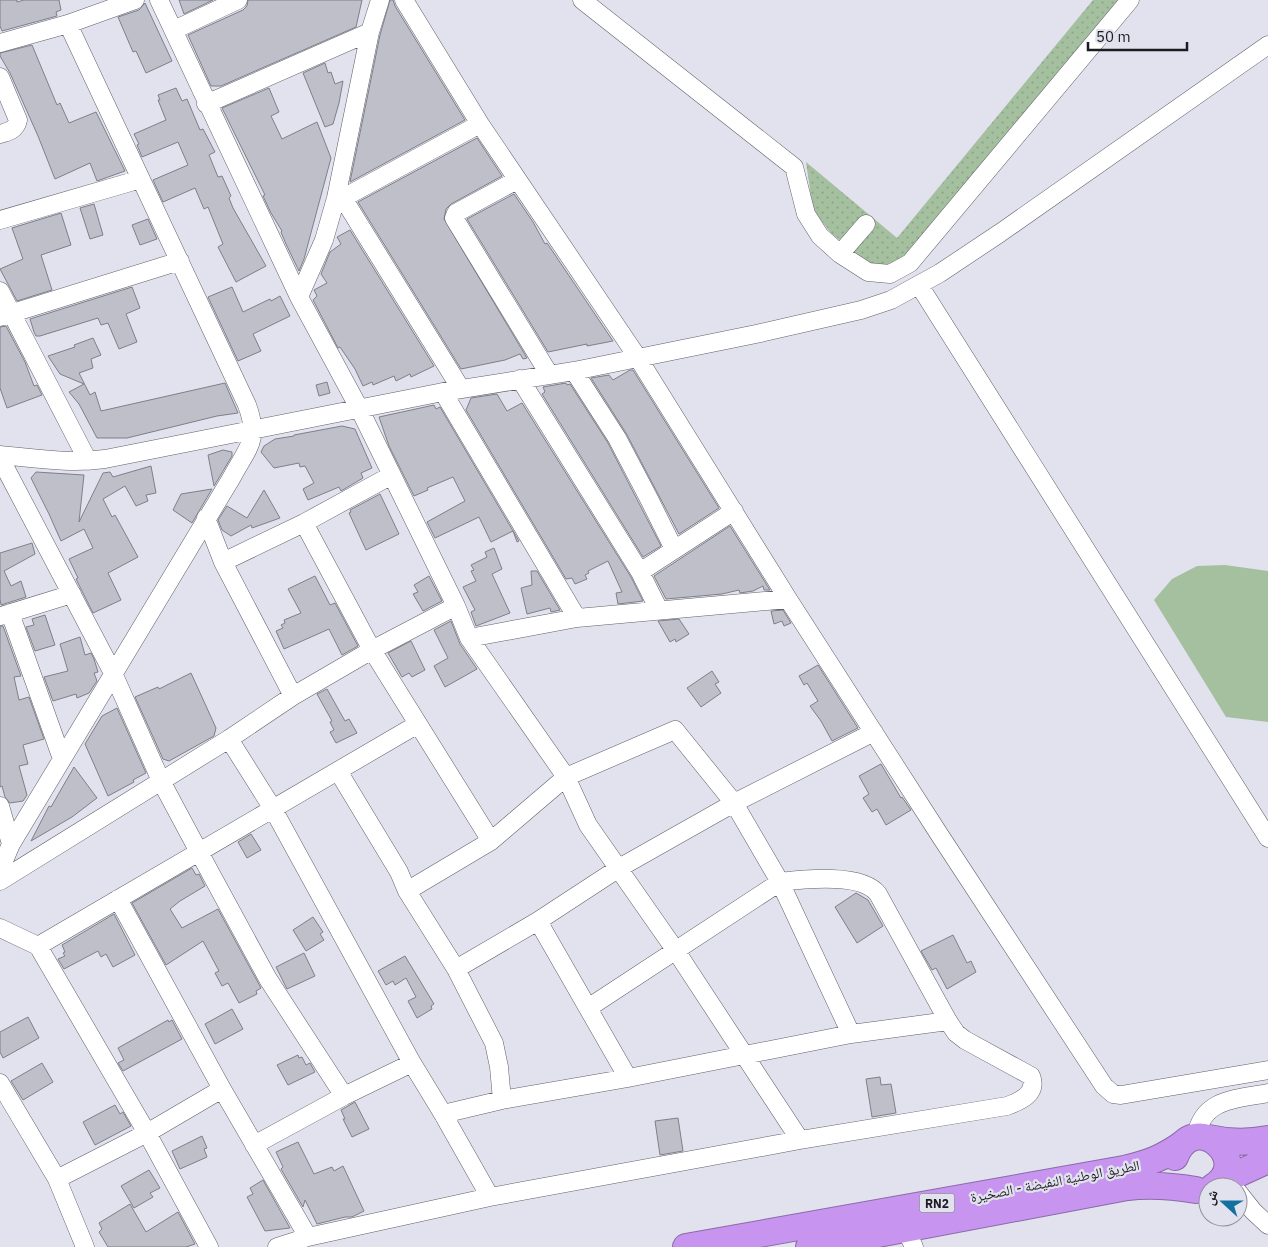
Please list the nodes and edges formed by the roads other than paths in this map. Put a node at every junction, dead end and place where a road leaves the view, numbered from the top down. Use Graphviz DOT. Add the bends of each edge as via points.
graph roads {
  1 [pos="135,0"];
  2 [pos="158,0"];
  3 [pos="238,0"];
  4 [pos="380,0"];
  5 [pos="404,0"];
  6 [pos="582,0"];
  7 [pos="1130,0"];
  8 [pos="68,24"];
  9 [pos="174,30"];
  10 [pos="370,32"];
  11 [pos="0,43"];
  12 [pos="1264,50"];
  13 [pos="0,77"];
  14 [pos="206,104"];
  15 [pos="480,124"];
  16 [pos="0,134"];
  17 [pos="141,179"];
  18 [pos="517,180"];
  19 [pos="339,198"];
  20 [pos="0,220"];
  21 [pos="866,224"];
  22 [pos="840,254"];
  23 [pos="180,261"];
  24 [pos="919,285"];
  25 [pos="0,291"];
  26 [pos="299,296"];
  27 [pos="6,315"];
  28 [pos="638,358"];
  29 [pos="574,371"];
  30 [pos="549,374"];
  31 [pos="520,379"];
  32 [pos="461,388"];
  33 [pos="443,392"];
  34 [pos="359,408"];
  35 [pos="254,430"];
  36 [pos="0,456"];
  37 [pos="88,461"];
  38 [pos="392,474"];
  39 [pos="734,511"];
  40 [pos="206,518"];
  41 [pos="304,523"];
  42 [pos="674,549"];
  43 [pos="223,562"];
  44 [pos="640,572"];
  45 [pos="72,594"];
  46 [pos="788,599"];
  47 [pos="456,606"];
  48 [pos="659,610"];
  49 [pos="5,615"];
  50 [pos="577,618"];
  51 [pos="469,638"];
  52 [pos="372,650"];
  53 [pos="113,673"];
  54 [pos="293,696"];
  55 [pos="418,724"];
  56 [pos="874,732"];
  57 [pos="229,739"];
  58 [pos="62,758"];
  59 [pos="338,771"];
  60 [pos="566,777"];
  61 [pos="161,781"];
  62 [pos="734,803"];
  63 [pos="0,806"];
  64 [pos="273,810"];
  65 [pos="1268,838"];
  66 [pos="491,841"];
  67 [pos="11,844"];
  68 [pos="199,852"];
  69 [pos="619,868"];
  70 [pos="0,870"];
  71 [pos="0,881"];
  72 [pos="780,882"];
  73 [pos="407,891"];
  74 [pos="118,899"];
  75 [pos="538,921"];
  76 [pos="0,928"];
  77 [pos="38,946"];
  78 [pos="676,951"];
  79 [pos="456,969"];
  80 [pos="588,1008"];
  81 [pos="948,1021"];
  82 [pos="852,1034"];
  83 [pos="745,1055"];
  84 [pos="412,1063"];
  85 [pos="1268,1070"];
  86 [pos="628,1078"];
  87 [pos="0,1084"];
  88 [pos="222,1089"];
  89 [pos="1268,1093"];
  90 [pos="344,1096"];
  91 [pos="502,1100"];
  92 [pos="443,1114"];
  93 [pos="147,1133"];
  94 [pos="1196,1139"];
  95 [pos="1268,1139"];
  96 [pos="800,1140"];
  97 [pos="254,1145"];
  98 [pos="1268,1160"];
  99 [pos="1220,1177"];
  100 [pos="1234,1177"];
  101 [pos="57,1179"];
  102 [pos="1198,1185"];
  103 [pos="1198,1186"];
  104 [pos="490,1197"];
  105 [pos="1248,1209"];
  106 [pos="1268,1225"];
  107 [pos="308,1237"];
  108 [pos="910,1238"];
  109 [pos="85,1247"];
  110 [pos="209,1247"];
  111 [pos="277,1247"];
  112 [pos="686,1247"];
  113 [pos="809,1247"];
  1 -- 8 [label="street"];
  2 -- 9 [label="street"];
  3 -- 9 [label="street"];
  4 -- 10 [label="street"];
  5 -- 15 [label="street"];
  6 -- 22 [label="street" via="794,167 806,214 820,236"];
  7 -- 22 [label="street" via="910,263 890,274 868,272"];
  8 -- 11 [label="street"];
  8 -- 17 [label="street"];
  9 -- 14 [label="street"];
  10 -- 14 [label="street"];
  10 -- 19 [label="street"];
  12 -- 24 [label="street" via="1000,233"];
  13 -- 16 [label="street" via="18,120 17,126"];
  14 -- 26 [label="street"];
  15 -- 18 [label="street"];
  15 -- 19 [label="street"];
  17 -- 20 [label="street"];
  17 -- 23 [label="street"];
  18 -- 28 [label="street"];
  18 -- 30 [label="street" via="456,213 454,218"];
  19 -- 26 [label="street"];
  19 -- 32 [label="street"];
  21 -- 22 [label="street"];
  23 -- 27 [label="street"];
  23 -- 35 [label="street" via="248,405"];
  24 -- 28 [label="street" via="891,300 861,310"];
  24 -- 65 [label="street"];
  25 -- 27 [label="street"];
  26 -- 34 [label="street"];
  27 -- 37 [label="street"];
  28 -- 29 [label="street"];
  28 -- 39 [label="street"];
  29 -- 30 [label="street"];
  29 -- 42 [label="street" via="616,438"];
  30 -- 31 [label="street"];
  31 -- 32 [label="street"];
  31 -- 44 [label="street"];
  32 -- 33 [label="street"];
  33 -- 34 [label="street"];
  33 -- 50 [label="street"];
  34 -- 35 [label="street"];
  34 -- 38 [label="street"];
  35 -- 37 [label="street"];
  35 -- 40 [label="street" via="251,442"];
  36 -- 37 [label="street"];
  36 -- 45 [label="street"];
  38 -- 41 [label="street"];
  38 -- 47 [label="street"];
  39 -- 42 [label="street"];
  39 -- 46 [label="street"];
  40 -- 43 [label="street"];
  40 -- 53 [label="street"];
  41 -- 43 [label="street"];
  41 -- 52 [label="street"];
  42 -- 44 [label="street"];
  43 -- 54 [label="street"];
  44 -- 48 [label="street"];
  45 -- 49 [label="street"];
  45 -- 53 [label="street"];
  46 -- 48 [label="street"];
  46 -- 56 [label="street"];
  47 -- 51 [label="street"];
  47 -- 52 [label="street"];
  48 -- 50 [label="street"];
  49 -- 58 [label="street"];
  50 -- 51 [label="street"];
  51 -- 60 [label="street"];
  52 -- 54 [label="street"];
  52 -- 55 [label="street"];
  53 -- 58 [label="street"];
  53 -- 61 [label="street"];
  54 -- 57 [label="street"];
  55 -- 59 [label="street"];
  55 -- 66 [label="street"];
  56 -- 62 [label="street"];
  56 -- 85 [label="street" via="1108,1090 1121,1095"];
  57 -- 61 [label="street"];
  57 -- 64 [label="street"];
  58 -- 67 [label="street"];
  59 -- 64 [label="street"];
  59 -- 73 [label="street" via="399,872"];
  60 -- 62 [label="street" via="675,730"];
  60 -- 66 [label="street"];
  60 -- 69 [label="street" via="588,824"];
  61 -- 68 [label="street"];
  61 -- 71 [label="street"];
  62 -- 69 [label="street"];
  62 -- 72 [label="street"];
  63 -- 67 [label="street"];
  64 -- 68 [label="street"];
  64 -- 84 [label="street"];
  66 -- 73 [label="street"];
  67 -- 70 [label="street"];
  68 -- 74 [label="street"];
  68 -- 90 [label="street" via="268,979"];
  69 -- 75 [label="street"];
  69 -- 78 [label="street"];
  72 -- 78 [label="street"];
  72 -- 81 [label="street" via="855,880 874,889"];
  72 -- 82 [label="street"];
  73 -- 79 [label="street"];
  74 -- 77 [label="street"];
  74 -- 88 [label="street"];
  75 -- 79 [label="street"];
  75 -- 80 [label="street"];
  76 -- 77 [label="street"];
  77 -- 93 [label="street"];
  78 -- 80 [label="street"];
  78 -- 83 [label="street"];
  79 -- 91 [label="street" via="494,1043"];
  80 -- 86 [label="street"];
  81 -- 82 [label="street"];
  81 -- 96 [label="street" via="965,1040 1031,1076 1032,1091 1021,1101 1007,1106"];
  82 -- 83 [label="street"];
  83 -- 86 [label="street"];
  83 -- 96 [label="street"];
  84 -- 90 [label="street"];
  84 -- 92 [label="street"];
  86 -- 91 [label="street"];
  87 -- 101 [label="street"];
  88 -- 93 [label="street"];
  88 -- 97 [label="street"];
  89 -- 94 [label="street" via="1215,1105 1202,1119"];
  90 -- 97 [label="street"];
  91 -- 92 [label="street"];
  92 -- 104 [label="street"];
  93 -- 101 [label="street"];
  93 -- 110 [label="street"];
  94 -- 95 [label="highway" via="1240,1143"];
  94 -- 99 [label="highway" via="1216,1141 1225,1152"];
  94 -- 103 [label="highway" via="1178,1150 1174,1166 1181,1182 1188,1187"];
  94 -- 112 [label="highway, الطريق الوطنية النفيضة - الصخيرة / RN2" via="1148,1163 1124,1169"];
  96 -- 104 [label="street"];
  97 -- 107 [label="street"];
  98 -- 100 [label="highway"];
  101 -- 109 [label="street"];
  102 -- 108 [label="highway, الطريق الوطنية النفيضة - الصخيرة / RN2" via="1127,1187"];
  104 -- 107 [label="street"];
  105 -- 106 [label="street"];
  107 -- 111 [label="street"];
  108 -- 113 [label="highway, الطريق الوطنية النفيضة - الصخيرة / RN2"];
}
